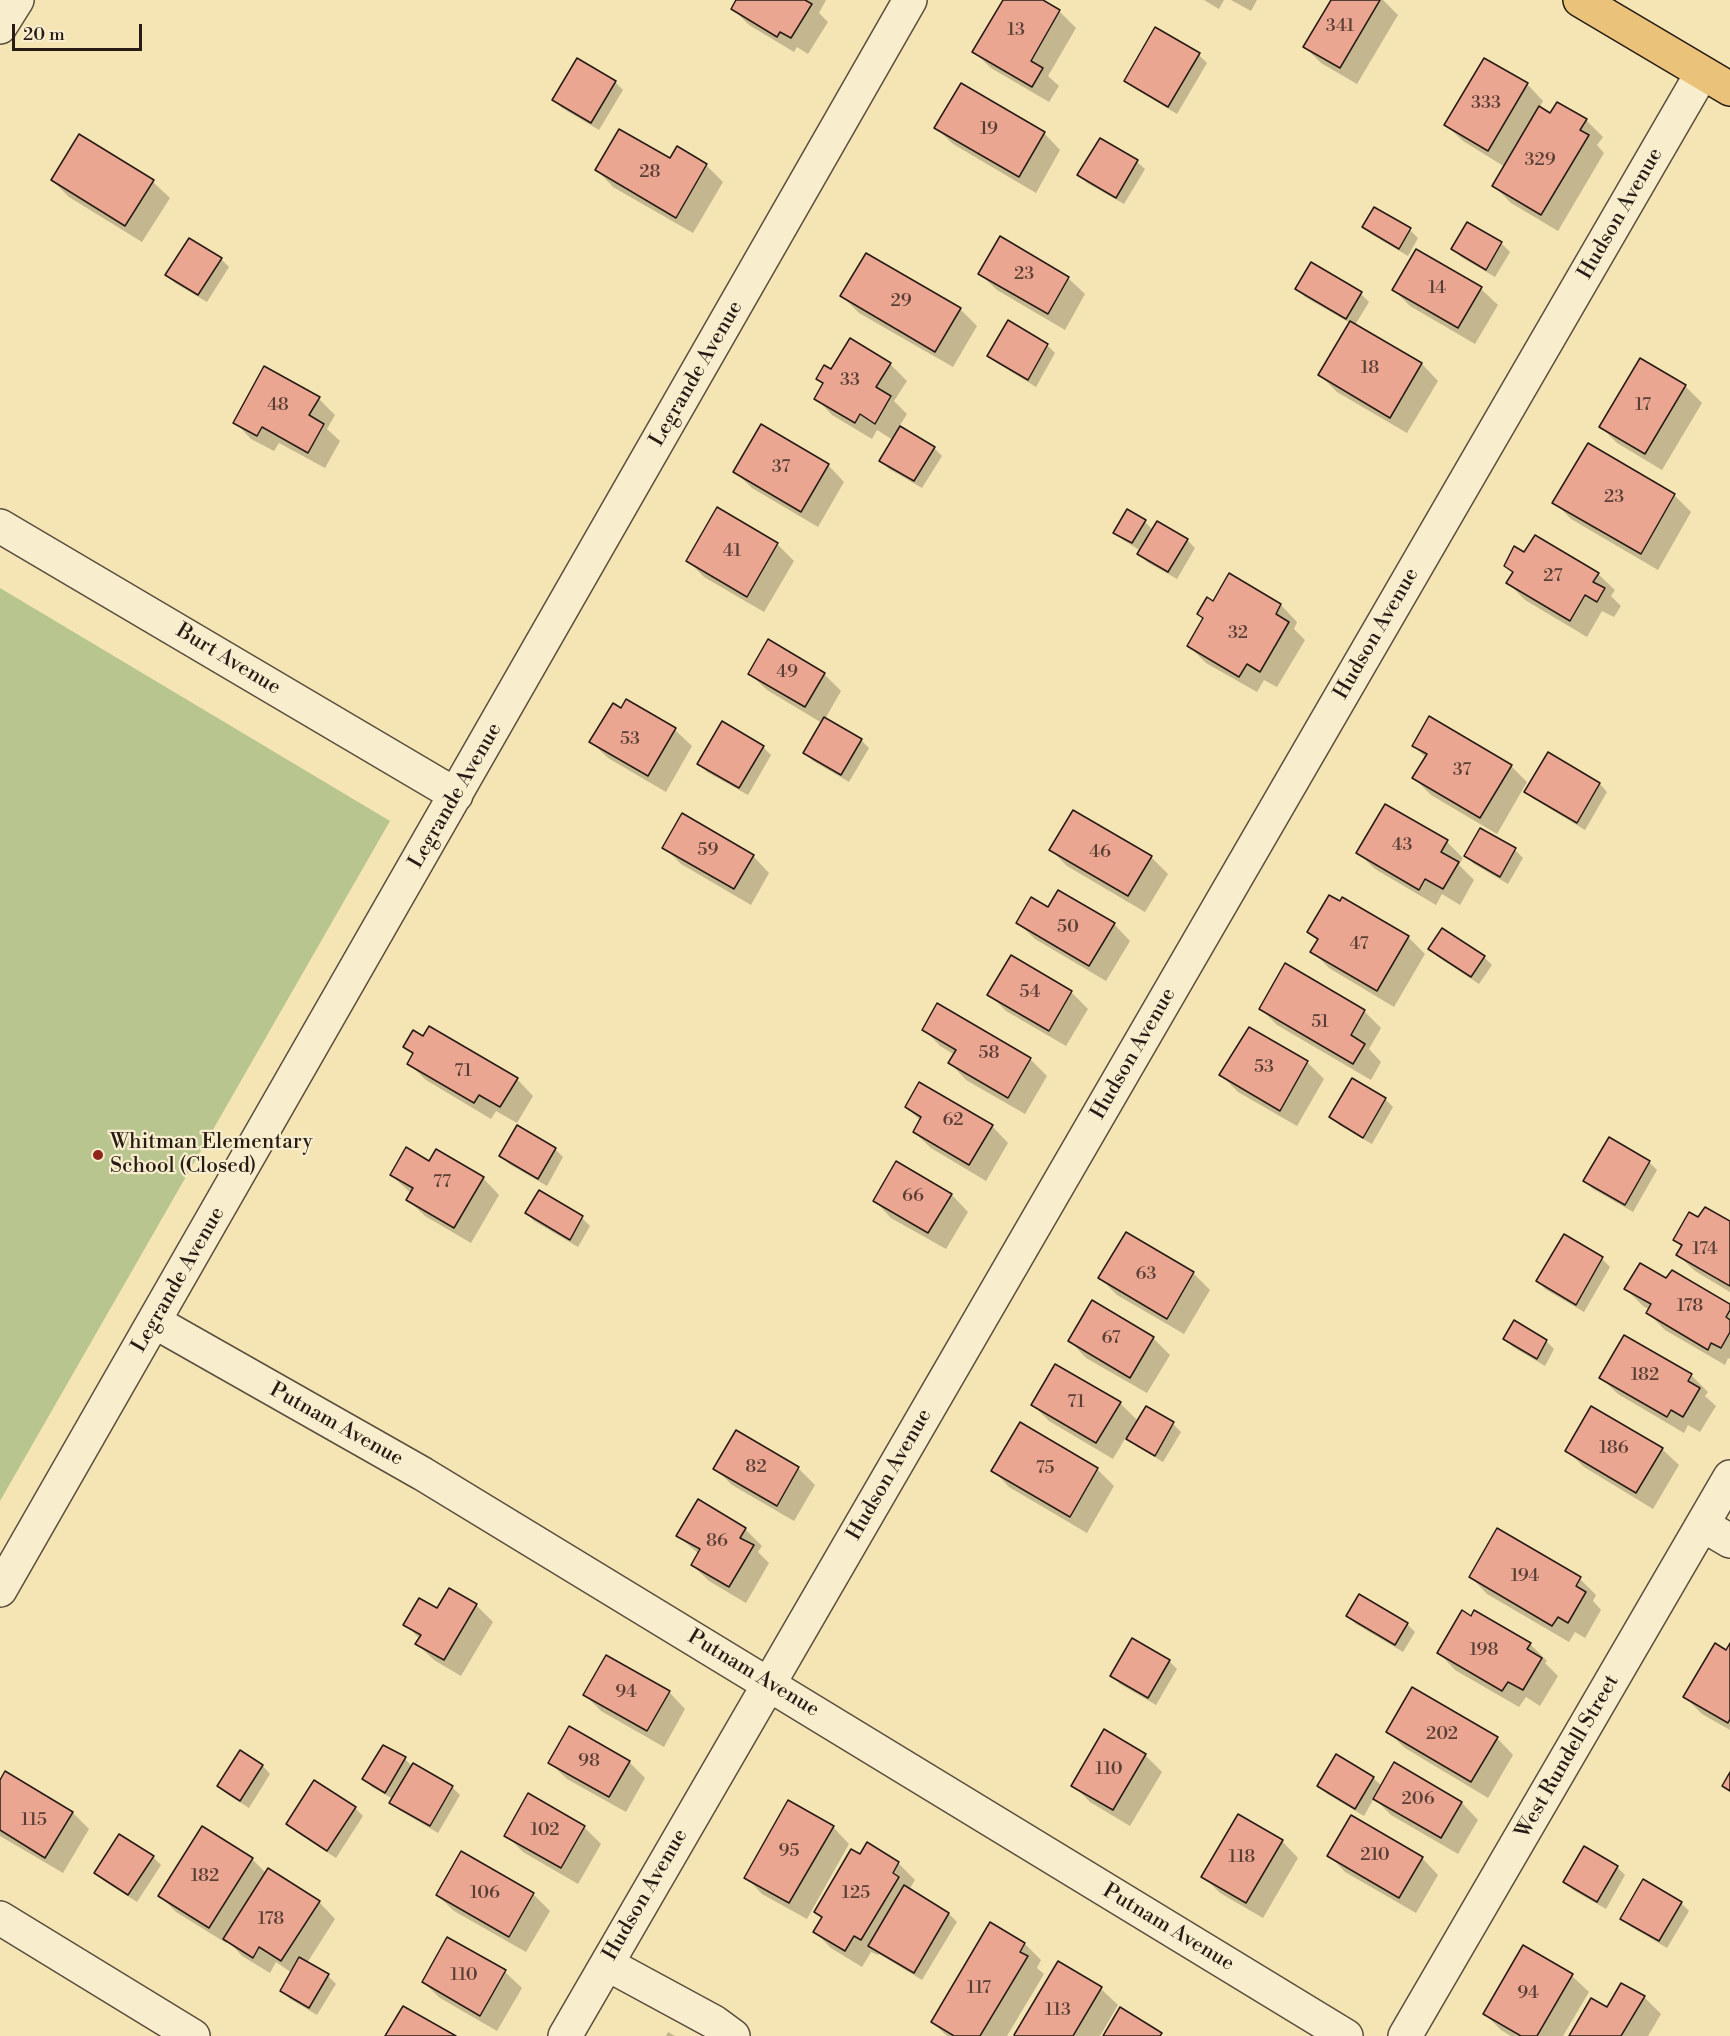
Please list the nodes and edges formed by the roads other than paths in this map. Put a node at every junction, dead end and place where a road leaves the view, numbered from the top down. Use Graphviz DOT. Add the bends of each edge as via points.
graph roads {
  1 [pos="17,0"];
  2 [pos="910,0"];
  3 [pos="1580,0"];
  4 [pos="0,27"];
  5 [pos="1702,73"];
  6 [pos="1730,89"];
  7 [pos="0,526"];
  8 [pos="456,795"];
  9 [pos="155,1322"];
  10 [pos="1730,1477"];
  11 [pos="1703,1525"];
  12 [pos="1730,1541"];
  13 [pos="0,1590"];
  14 [pos="769,1684"];
  15 [pos="0,1918"];
  16 [pos="607,1964"];
  17 [pos="193,2036"];
  18 [pos="565,2036"];
  19 [pos="733,2036"];
  20 [pos="1346,2036"];
  21 [pos="1405,2036"];
  1 -- 4 [label="street"];
  2 -- 8 [label="street, Legrande Avenue"];
  3 -- 5 [label="main road"];
  5 -- 6 [label="main road"];
  5 -- 14 [label="street, Hudson Avenue"];
  7 -- 8 [label="street, Burt Avenue"];
  8 -- 9 [label="street, Legrande Avenue"];
  9 -- 13 [label="street, Legrande Avenue"];
  9 -- 14 [label="street, Putnam Avenue" via="423,1474"];
  10 -- 11 [label="street, West Rundell Street"];
  11 -- 12 [label="street"];
  11 -- 21 [label="street, West Rundell Street"];
  14 -- 16 [label="street, Hudson Avenue"];
  14 -- 20 [label="street, Putnam Avenue"];
  15 -- 17 [label="street"];
  16 -- 18 [label="street, Hudson Avenue"];
  16 -- 19 [label="street"];
}
